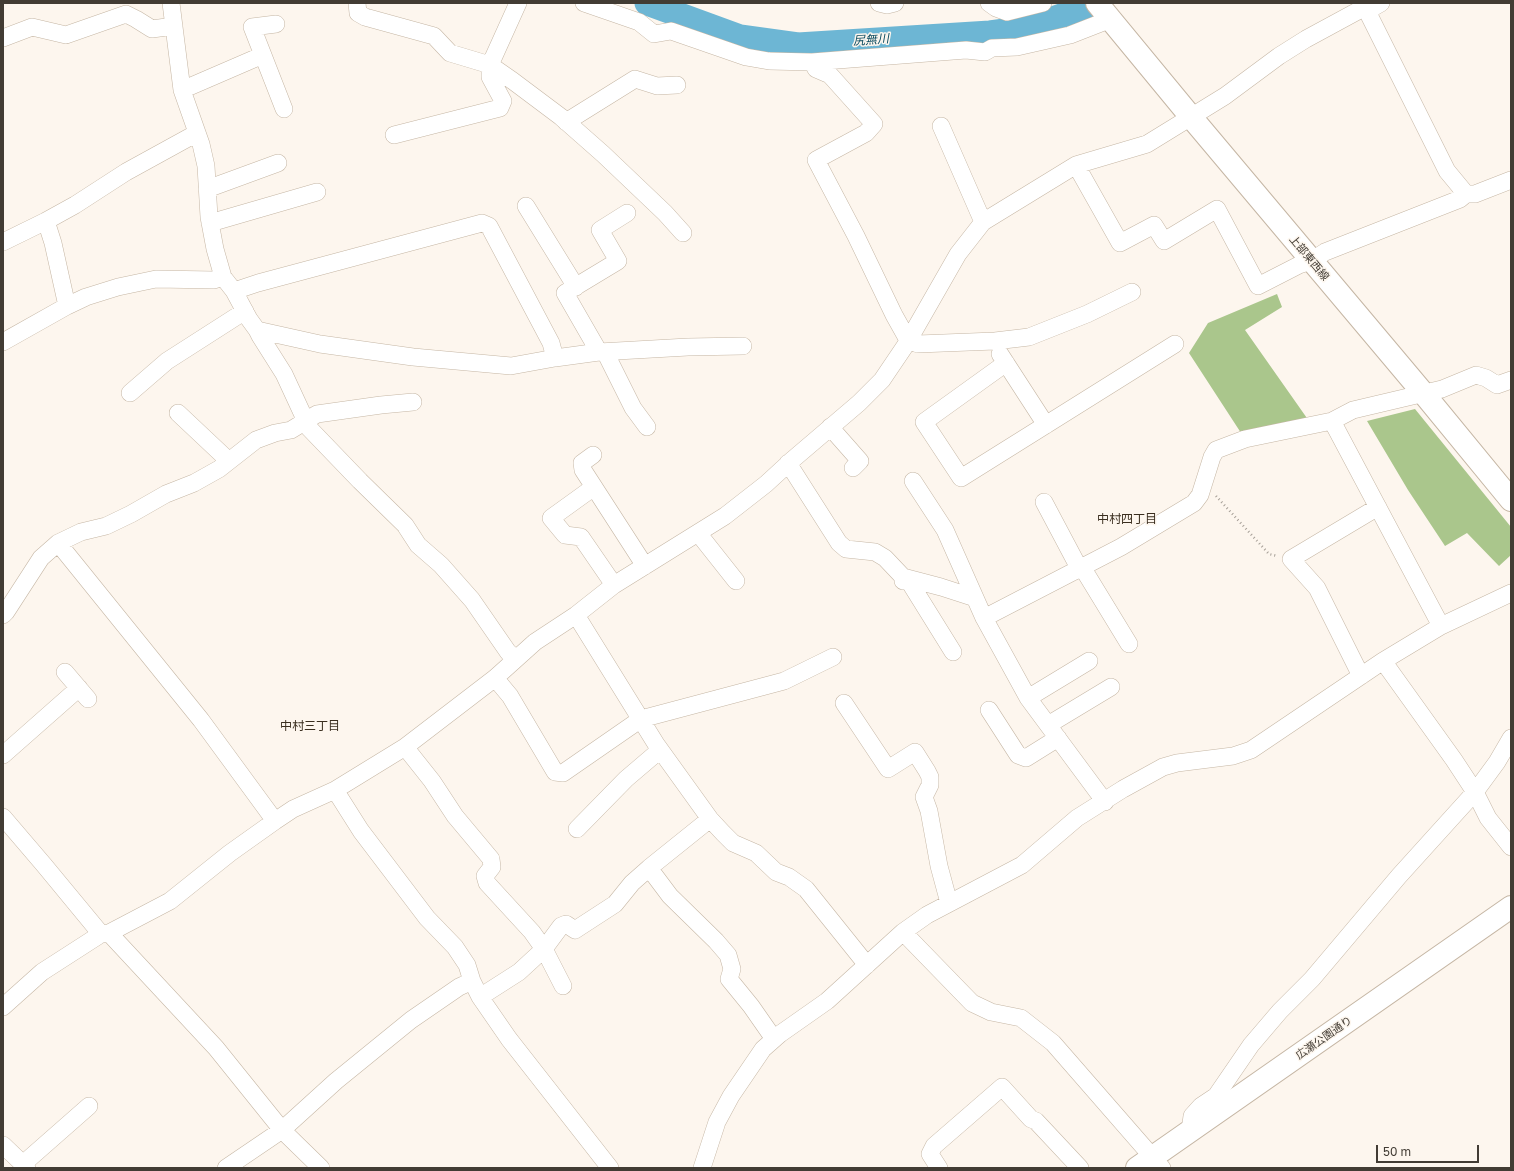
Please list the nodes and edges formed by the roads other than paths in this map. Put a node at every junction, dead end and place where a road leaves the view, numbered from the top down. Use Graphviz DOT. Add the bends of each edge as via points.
graph roads {
  1 [pos="171,3"];
  2 [pos="357,3"];
  3 [pos="518,3"];
  4 [pos="584,3"];
  5 [pos="879,3"];
  6 [pos="895,3"];
  7 [pos="989,3"];
  8 [pos="1043,3"];
  9 [pos="1369,6"];
  10 [pos="1005,7"];
  11 [pos="1105,13"];
  12 [pos="276,24"];
  13 [pos="174,26"];
  14 [pos="3,38"];
  15 [pos="263,55"];
  16 [pos="812,62"];
  17 [pos="490,64"];
  18 [pos="677,85"];
  19 [pos="182,90"];
  20 [pos="284,110"];
  21 [pos="1191,117"];
  22 [pos="566,122"];
  23 [pos="941,126"];
  24 [pos="197,133"];
  25 [pos="394,135"];
  26 [pos="278,163"];
  27 [pos="1076,164"];
  28 [pos="1511,180"];
  29 [pos="207,189"];
  30 [pos="316,192"];
  31 [pos="1466,194"];
  32 [pos="526,206"];
  33 [pos="627,213"];
  34 [pos="46,221"];
  35 [pos="983,222"];
  36 [pos="210,223"];
  37 [pos="683,232"];
  38 [pos="3,242"];
  39 [pos="1311,261"];
  40 [pos="223,278"];
  41 [pos="576,287"];
  42 [pos="234,291"];
  43 [pos="1132,292"];
  44 [pos="67,306"];
  45 [pos="245,311"];
  46 [pos="257,330"];
  47 [pos="908,340"];
  48 [pos="995,341"];
  49 [pos="3,342"];
  50 [pos="1175,344"];
  51 [pos="743,346"];
  52 [pos="602,352"];
  53 [pos="555,358"];
  54 [pos="1006,363"];
  55 [pos="1511,380"];
  56 [pos="130,393"];
  57 [pos="1424,394"];
  58 [pos="413,402"];
  59 [pos="178,413"];
  60 [pos="305,421"];
  61 [pos="1332,421"];
  62 [pos="1046,425"];
  63 [pos="647,427"];
  64 [pos="830,427"];
  65 [pos="593,455"];
  66 [pos="229,461"];
  67 [pos="788,463"];
  68 [pos="853,468"];
  69 [pos="914,481"];
  70 [pos="594,487"];
  71 [pos="1511,500"];
  72 [pos="1041,504"];
  73 [pos="1378,507"];
  74 [pos="698,533"];
  75 [pos="58,543"];
  76 [pos="645,566"];
  77 [pos="1077,569"];
  78 [pos="736,581"];
  79 [pos="902,581"];
  80 [pos="614,585"];
  81 [pos="1511,593"];
  82 [pos="976,598"];
  83 [pos="576,614"];
  84 [pos="3,615"];
  85 [pos="984,618"];
  86 [pos="1441,626"];
  87 [pos="1129,644"];
  88 [pos="953,652"];
  89 [pos="833,657"];
  90 [pos="516,660"];
  91 [pos="1089,661"];
  92 [pos="1383,661"];
  93 [pos="65,672"];
  94 [pos="1361,676"];
  95 [pos="496,678"];
  96 [pos="1111,687"];
  97 [pos="1028,698"];
  98 [pos="844,702"];
  99 [pos="990,710"];
  100 [pos="641,719"];
  101 [pos="1053,732"];
  102 [pos="1511,738"];
  103 [pos="405,746"];
  104 [pos="660,750"];
  105 [pos="3,755"];
  106 [pos="334,790"];
  107 [pos="1475,792"];
  108 [pos="1105,802"];
  109 [pos="3,818"];
  110 [pos="710,819"];
  111 [pos="275,821"];
  112 [pos="576,829"];
  113 [pos="1511,847"];
  114 [pos="649,868"];
  115 [pos="949,903"];
  116 [pos="1511,907"];
  117 [pos="903,932"];
  118 [pos="105,934"];
  119 [pos="544,949"];
  120 [pos="867,965"];
  121 [pos="472,981"];
  122 [pos="563,986"];
  123 [pos="480,997"];
  124 [pos="3,1007"];
  125 [pos="774,1039"];
  126 [pos="89,1106"];
  127 [pos="282,1130"];
  128 [pos="1190,1131"];
  129 [pos="3,1145"];
  130 [pos="1151,1164"];
  131 [pos="25,1166"];
  132 [pos="226,1168"];
  133 [pos="322,1168"];
  134 [pos="610,1168"];
  135 [pos="703,1168"];
  136 [pos="939,1168"];
  137 [pos="1080,1168"];
  1 -- 13 [label="street"];
  2 -- 17 [label="street" via="358,13 366,17 434,36 450,54"];
  3 -- 17 [label="street"];
  4 -- 16 [label="street" via="639,22 654,34 671,31 746,57 769,61"];
  5 -- 6 [label="street"];
  7 -- 10 [label="street" via="996,8"];
  8 -- 10 [label="street"];
  9 -- 21 [label="street" via="1299,43"];
  9 -- 31 [label="street" via="1447,171"];
  11 -- 16 [label="street" via="1070,35 1016,47 992,48 985,52 966,50"];
  11 -- 21 [label="street, 上部東西線"];
  12 -- 15 [label="street" via="252,27"];
  13 -- 14 [label="street" via="152,29 126,14 66,35 32,27"];
  13 -- 19 [label="street"];
  15 -- 19 [label="street"];
  15 -- 20 [label="street"];
  16 -- 47 [label="street" via="816,69 830,75 874,124 866,133 816,160"];
  17 -- 22 [label="street"];
  17 -- 25 [label="street" via="490,77 503,101 500,108"];
  18 -- 22 [label="street" via="657,86 635,79"];
  19 -- 24 [label="street"];
  21 -- 27 [label="street" via="1147,144"];
  21 -- 39 [label="street, 上部東西線"];
  22 -- 37 [label="street" via="603,154"];
  23 -- 35 [label="street"];
  24 -- 29 [label="street" via="206,166"];
  24 -- 34 [label="street" via="126,172"];
  26 -- 29 [label="street"];
  27 -- 35 [label="street"];
  27 -- 39 [label="street" via="1120,243 1154,225 1164,241 1217,209 1258,286"];
  28 -- 31 [label="street" via="1475,194"];
  29 -- 36 [label="street"];
  30 -- 36 [label="street" via="282,195"];
  31 -- 39 [label="street" via="1325,252"];
  32 -- 41 [label="street"];
  33 -- 41 [label="street" via="600,230 618,261"];
  34 -- 38 [label="street"];
  34 -- 44 [label="street"];
  35 -- 47 [label="street" via="958,254"];
  36 -- 40 [label="street"];
  39 -- 57 [label="street, 上部東西線"];
  40 -- 42 [label="street"];
  40 -- 44 [label="street" via="156,279 118,287"];
  41 -- 52 [label="street" via="565,293"];
  42 -- 45 [label="street"];
  42 -- 53 [label="street" via="482,223 489,226 551,343"];
  43 -- 48 [label="street" via="1087,314 1029,337"];
  44 -- 49 [label="street"];
  45 -- 46 [label="street"];
  45 -- 56 [label="street" via="201,332 167,361 144,372"];
  46 -- 53 [label="street" via="320,344 412,357 511,366"];
  46 -- 60 [label="street" via="284,374"];
  47 -- 48 [label="street" via="918,344"];
  47 -- 64 [label="street" via="882,380"];
  48 -- 54 [label="street"];
  50 -- 62 [label="street"];
  51 -- 52 [label="street"];
  52 -- 53 [label="street"];
  52 -- 63 [label="street" via="633,408"];
  54 -- 62 [label="street"];
  54 -- 62 [label="street" via="924,422 961,478"];
  55 -- 57 [label="street" via="1497,385 1476,375"];
  57 -- 61 [label="street" via="1353,410"];
  57 -- 71 [label="street, 上部東西線"];
  58 -- 60 [label="street" via="317,414"];
  59 -- 66 [label="street"];
  60 -- 66 [label="street" via="291,430 256,440"];
  60 -- 90 [label="street" via="405,525 418,545 472,600"];
  61 -- 73 [label="street"];
  61 -- 77 [label="street" via="1245,438 1216,450 1200,495 1194,503 1121,547"];
  64 -- 67 [label="street"];
  64 -- 68 [label="street" via="860,461"];
  65 -- 70 [label="street" via="582,463 583,470"];
  66 -- 75 [label="street" via="194,483 166,494 132,514"];
  67 -- 74 [label="street" via="725,516"];
  67 -- 79 [label="street" via="839,543 846,549 874,552 885,558 903,577"];
  69 -- 82 [label="street" via="945,530"];
  70 -- 76 [label="street"];
  70 -- 80 [label="street" via="551,518 565,535 581,537"];
  72 -- 77 [label="street"];
  73 -- 86 [label="street"];
  73 -- 94 [label="street" via="1291,559 1317,588"];
  74 -- 76 [label="street"];
  74 -- 78 [label="street"];
  75 -- 84 [label="street" via="41,558"];
  75 -- 111 [label="street" via="201,720"];
  76 -- 80 [label="street"];
  77 -- 85 [label="street"];
  77 -- 87 [label="street"];
  79 -- 82 [label="street" via="941,587"];
  79 -- 88 [label="street"];
  80 -- 83 [label="street"];
  81 -- 86 [label="street"];
  82 -- 85 [label="street"];
  83 -- 90 [label="street" via="535,642"];
  83 -- 100 [label="street"];
  85 -- 97 [label="street"];
  86 -- 92 [label="street"];
  89 -- 100 [label="street" via="784,681"];
  90 -- 95 [label="street"];
  91 -- 97 [label="street"];
  92 -- 94 [label="street"];
  92 -- 107 [label="street"];
  93 -- 105 [label="street" via="83,693 13,736"];
  94 -- 108 [label="street" via="1251,750 1233,756 1163,767"];
  95 -- 100 [label="street" via="510,696 555,772 563,772"];
  95 -- 103 [label="street"];
  96 -- 101 [label="street"];
  97 -- 101 [label="street"];
  98 -- 115 [label="street" via="888,769 915,752 927,770 930,785 924,797"];
  99 -- 101 [label="street" via="1018,756 1026,758"];
  100 -- 104 [label="street"];
  101 -- 108 [label="street"];
  102 -- 107 [label="street"];
  103 -- 106 [label="street"];
  103 -- 119 [label="street" via="455,816 491,859 492,867 485,876 487,883 532,932"];
  104 -- 110 [label="street"];
  104 -- 112 [label="street" via="626,779"];
  106 -- 111 [label="street"];
  106 -- 121 [label="street" via="361,831 422,912 455,947 468,965"];
  107 -- 113 [label="street" via="1488,818"];
  107 -- 128 [label="street" via="1251,1045 1216,1096 1192,1116"];
  108 -- 115 [label="street" via="1077,818 1022,865"];
  109 -- 118 [label="street"];
  110 -- 114 [label="street"];
  110 -- 120 [label="street" via="733,842 756,853 776,872 806,889"];
  111 -- 118 [label="street" via="170,901"];
  114 -- 119 [label="street" via="632,883 615,904 575,930 566,924 561,926"];
  114 -- 125 [label="street" via="670,896 728,956 732,969 729,980"];
  115 -- 117 [label="street" via="927,914"];
  116 -- 128 [label="street, 広瀬公園通り"];
  117 -- 120 [label="street"];
  117 -- 130 [label="street" via="972,1003 991,1012 1021,1018 1053,1043"];
  118 -- 124 [label="street" via="42,972"];
  118 -- 127 [label="street" via="216,1048"];
  119 -- 122 [label="street"];
  119 -- 123 [label="street" via="519,972"];
  120 -- 125 [label="street" via="827,1001"];
  121 -- 123 [label="street"];
  121 -- 127 [label="street" via="411,1020 347,1071"];
  123 -- 134 [label="street" via="509,1039"];
  125 -- 135 [label="street" via="763,1049 731,1096 717,1122"];
  126 -- 131 [label="street" via="75,1128"];
  127 -- 132 [label="street"];
  127 -- 133 [label="street"];
  128 -- 130 [label="street, 広瀬公園通り"];
  129 -- 131 [label="street"];
  136 -- 137 [label="street" via="930,1154 934,1146 1002,1087"];
}
